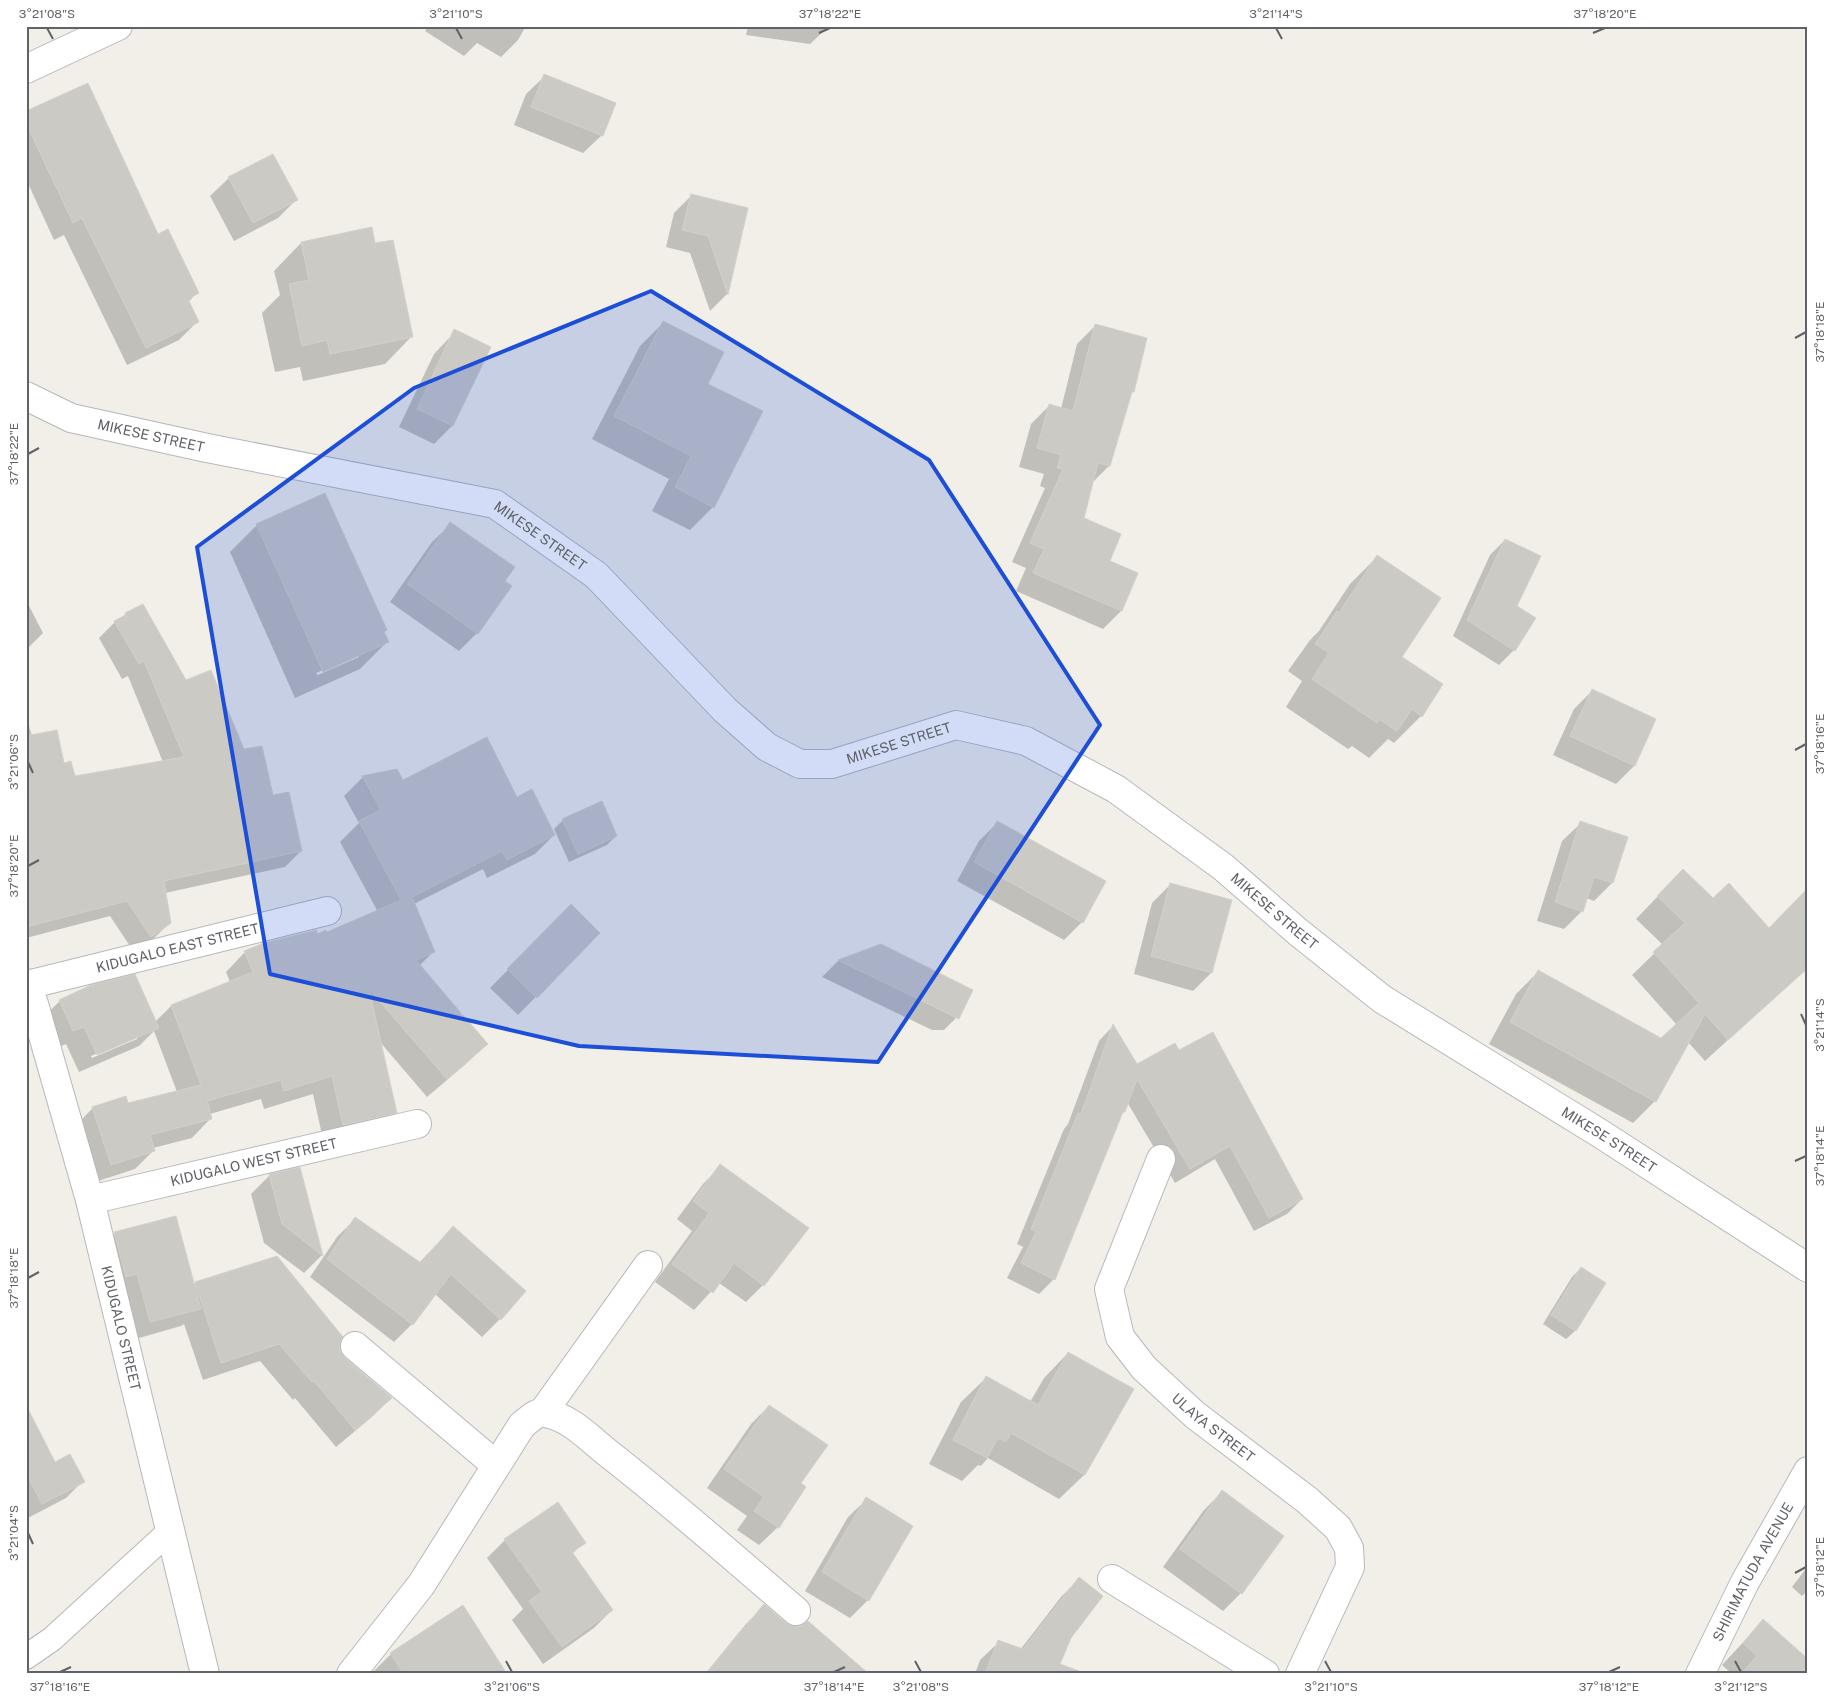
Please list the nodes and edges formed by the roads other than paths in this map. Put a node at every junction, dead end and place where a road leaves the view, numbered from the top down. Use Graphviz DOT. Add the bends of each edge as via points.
graph roads {
  1 [pos="118,26"];
  2 [pos="26,69"];
  3 [pos="26,396"];
  4 [pos="327,911"];
  5 [pos="28,994"];
  6 [pos="417,1124"];
  7 [pos="1161,1159"];
  8 [pos="90,1200"];
  9 [pos="648,1265"];
  10 [pos="1808,1268"];
  11 [pos="355,1346"];
  12 [pos="543,1412"];
  13 [pos="496,1465"];
  14 [pos="1808,1471"];
  15 [pos="170,1531"];
  16 [pos="1112,1579"];
  17 [pos="796,1611"];
  18 [pos="26,1657"];
  19 [pos="205,1674"];
  20 [pos="351,1674"];
  21 [pos="1265,1674"];
  22 [pos="1300,1674"];
  23 [pos="1700,1674"];
  1 -- 2 [label="street"];
  3 -- 10 [label="street, MIKESE STREET" via="71,418 495,504 596,575 725,710 767,747 800,764 832,764 956,725 1026,741 1116,789 1223,867 1382,998"];
  4 -- 5 [label="street, KIDUGALO EAST STREET"];
  5 -- 8 [label="street, KIDUGALO STREET"];
  6 -- 8 [label="street, KIDUGALO WEST STREET"];
  7 -- 22 [label="street, ULAYA STREET" via="1109,1289 1120,1337 1144,1368 1195,1415 1307,1500 1338,1528 1349,1548 1350,1567"];
  8 -- 15 [label="street, KIDUGALO STREET"];
  9 -- 12 [label="street"];
  11 -- 13 [label="street"];
  12 -- 13 [label="street" via="522,1425"];
  12 -- 17 [label="street" via="572,1425"];
  13 -- 20 [label="street" via="421,1586"];
  14 -- 23 [label="street, SHIRIMATUDA AVENUE" via="1745,1582"];
  15 -- 18 [label="lane" via="52,1639"];
  15 -- 19 [label="street, KIDUGALO STREET"];
  16 -- 21 [label="street"];
}
